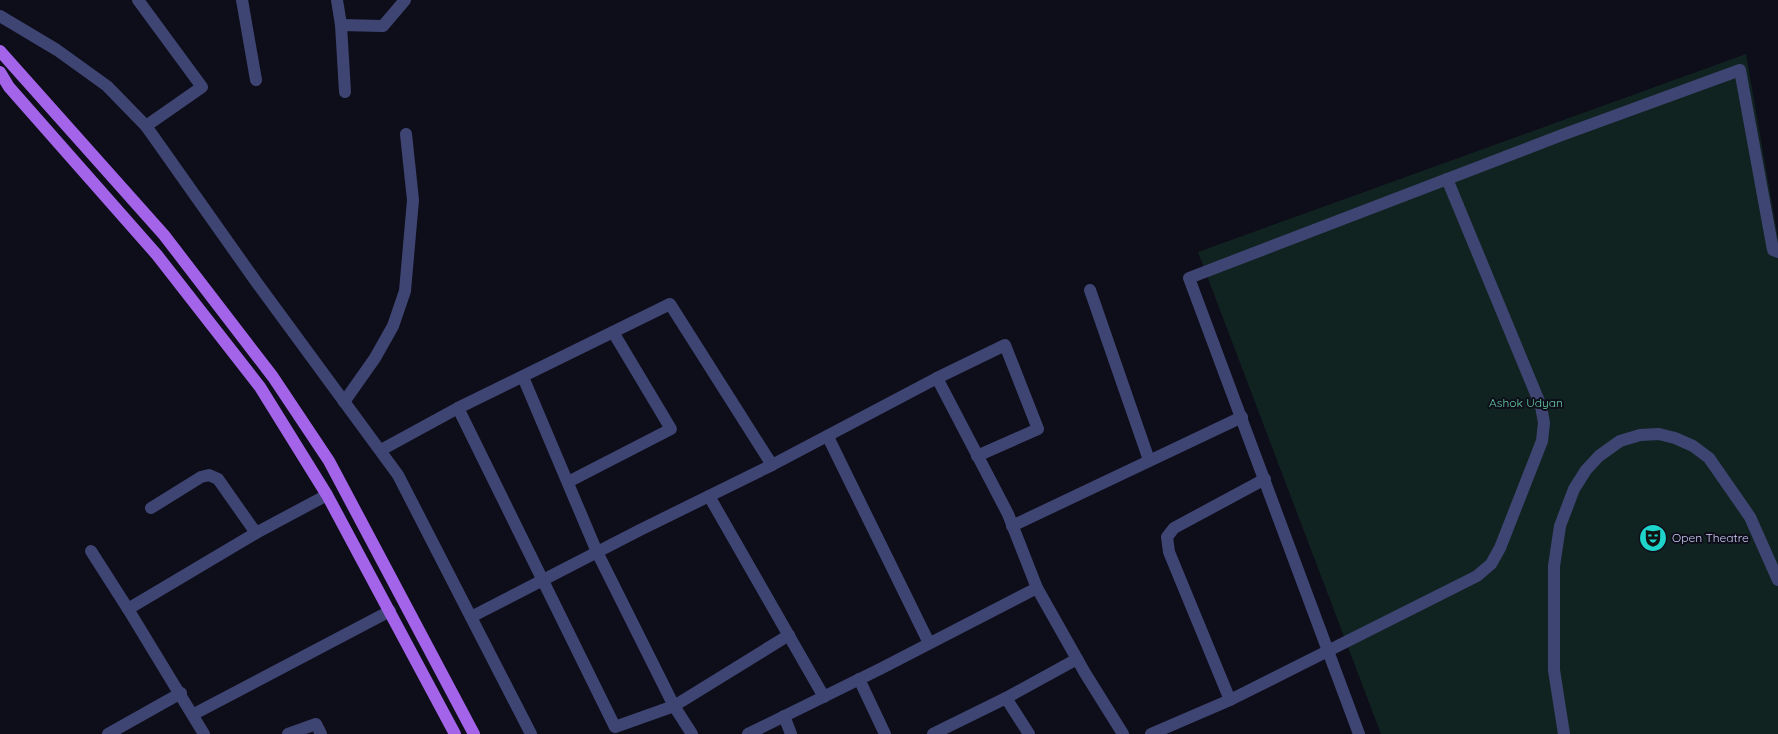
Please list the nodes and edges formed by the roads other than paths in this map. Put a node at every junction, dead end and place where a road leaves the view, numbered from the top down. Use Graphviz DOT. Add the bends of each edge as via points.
graph roads {
  1 [pos="138,0"];
  2 [pos="242,0"];
  3 [pos="337,0"];
  4 [pos="405,0"];
  5 [pos="0,16"];
  6 [pos="341,25"];
  7 [pos="0,51"];
  8 [pos="0,72"];
  9 [pos="256,80"];
  10 [pos="5,89"];
  11 [pos="345,92"];
  12 [pos="146,126"];
  13 [pos="406,134"];
  14 [pos="1447,179"];
  15 [pos="1778,252"];
  16 [pos="1090,290"];
  17 [pos="613,332"];
  18 [pos="523,377"];
  19 [pos="937,378"];
  20 [pos="344,402"];
  21 [pos="458,408"];
  22 [pos="1242,417"];
  23 [pos="828,437"];
  24 [pos="381,450"];
  25 [pos="977,456"];
  26 [pos="1149,460"];
  27 [pos="772,465"];
  28 [pos="1265,479"];
  29 [pos="568,482"];
  30 [pos="327,495"];
  31 [pos="710,496"];
  32 [pos="151,508"];
  33 [pos="1012,526"];
  34 [pos="256,533"];
  35 [pos="91,551"];
  36 [pos="597,552"];
  37 [pos="1778,580"];
  38 [pos="542,582"];
  39 [pos="1037,588"];
  40 [pos="128,610"];
  41 [pos="390,611"];
  42 [pos="471,618"];
  43 [pos="789,636"];
  44 [pos="929,644"];
  45 [pos="1330,651"];
  46 [pos="1077,659"];
  47 [pos="859,680"];
  48 [pos="181,693"];
  49 [pos="824,697"];
  50 [pos="1006,698"];
  51 [pos="1230,700"];
  52 [pos="674,706"];
  53 [pos="194,714"];
  54 [pos="784,716"];
  55 [pos="108,734"];
  56 [pos="204,734"];
  57 [pos="288,734"];
  58 [pos="321,734"];
  59 [pos="454,734"];
  60 [pos="474,734"];
  61 [pos="531,734"];
  62 [pos="692,734"];
  63 [pos="748,734"];
  64 [pos="791,734"];
  65 [pos="885,734"];
  66 [pos="933,734"];
  67 [pos="1029,734"];
  68 [pos="1123,734"];
  69 [pos="1151,734"];
  70 [pos="1359,734"];
  71 [pos="1564,734"];
  1 -- 12 [label="street" via="202,87"];
  2 -- 9 [label="street"];
  3 -- 6 [label="street"];
  4 -- 6 [label="street" via="383,26"];
  5 -- 12 [label="street" via="58,50 107,86"];
  6 -- 11 [label="street"];
  7 -- 60 [label="main road" via="164,235 273,377 329,461"];
  8 -- 10 [label="main road"];
  10 -- 30 [label="main road" via="176,278 260,387"];
  12 -- 20 [label="street"];
  13 -- 20 [label="street" via="413,200 404,291 393,326"];
  14 -- 15 [label="street" via="1740,70 1773,250"];
  14 -- 22 [label="street" via="1190,278"];
  14 -- 45 [label="street" via="1541,406 1544,423 1542,441 1491,564 1477,576"];
  16 -- 26 [label="street"];
  17 -- 18 [label="street"];
  17 -- 27 [label="street" via="670,304"];
  17 -- 29 [label="street" via="671,429"];
  18 -- 21 [label="street"];
  18 -- 29 [label="street"];
  19 -- 23 [label="street"];
  19 -- 25 [label="street"];
  19 -- 25 [label="street" via="1005,345 1038,430"];
  20 -- 24 [label="street"];
  21 -- 24 [label="street"];
  21 -- 38 [label="street"];
  22 -- 26 [label="street"];
  22 -- 28 [label="street"];
  23 -- 27 [label="street"];
  23 -- 44 [label="street"];
  24 -- 42 [label="street" via="398,475"];
  25 -- 33 [label="street"];
  26 -- 33 [label="street"];
  27 -- 31 [label="street"];
  28 -- 45 [label="street"];
  28 -- 51 [label="street" via="1174,528 1167,537 1169,552"];
  29 -- 36 [label="street"];
  30 -- 34 [label="street"];
  30 -- 41 [label="main road"];
  31 -- 36 [label="street"];
  31 -- 43 [label="street"];
  32 -- 34 [label="street" via="200,477 209,475 218,478"];
  33 -- 39 [label="street"];
  34 -- 40 [label="street"];
  35 -- 40 [label="street"];
  36 -- 38 [label="street"];
  36 -- 52 [label="street"];
  37 -- 71 [label="street" via="1750,517 1709,458 1692,446 1659,434 1640,434 1620,441 1599,456 1574,489 1560,526 1554,566 1554,670"];
  38 -- 42 [label="street"];
  38 -- 52 [label="street" via="616,727"];
  39 -- 44 [label="street"];
  39 -- 46 [label="street"];
  40 -- 48 [label="street"];
  41 -- 53 [label="street"];
  41 -- 59 [label="main road"];
  42 -- 61 [label="street"];
  43 -- 49 [label="street"];
  43 -- 52 [label="street"];
  44 -- 47 [label="street"];
  45 -- 51 [label="street"];
  45 -- 70 [label="street"];
  46 -- 50 [label="street"];
  46 -- 68 [label="street"];
  47 -- 49 [label="street"];
  47 -- 65 [label="street"];
  48 -- 53 [label="street"];
  48 -- 55 [label="street"];
  49 -- 54 [label="street"];
  50 -- 66 [label="street"];
  50 -- 67 [label="street"];
  51 -- 69 [label="street"];
  52 -- 62 [label="street"];
  53 -- 56 [label="street"];
  54 -- 63 [label="street"];
  54 -- 64 [label="street"];
  57 -- 58 [label="street" via="316,724"];
}
